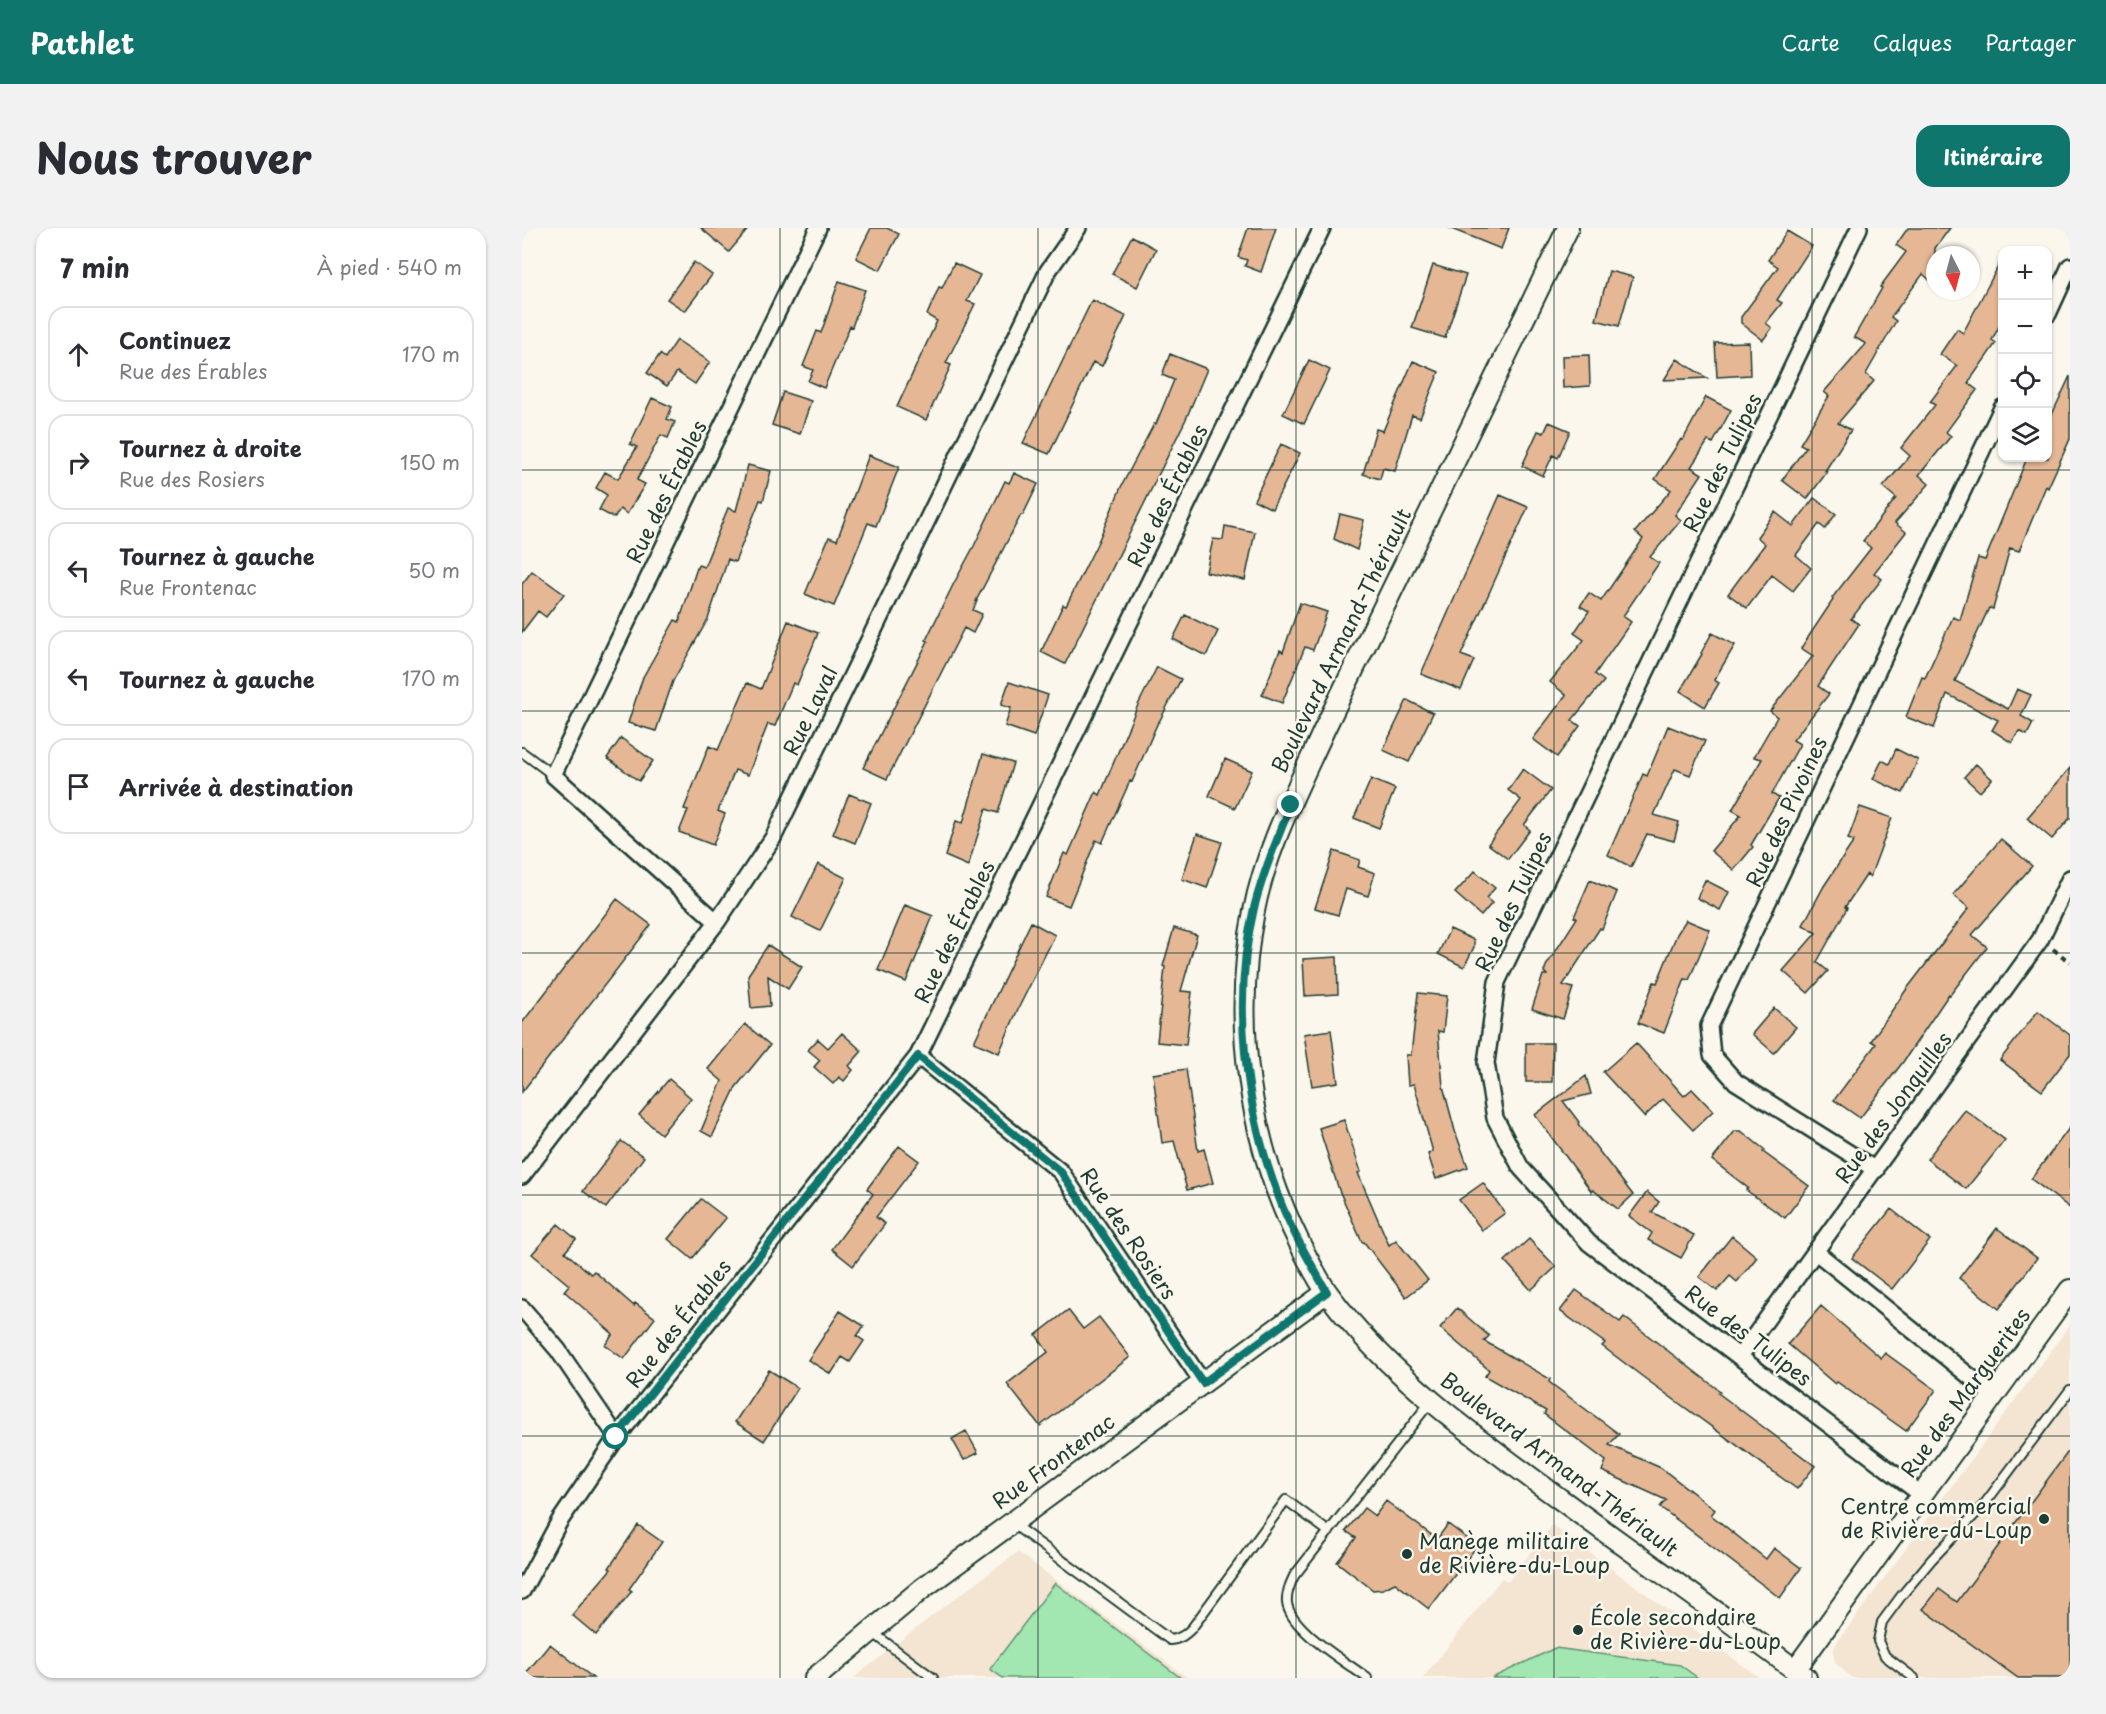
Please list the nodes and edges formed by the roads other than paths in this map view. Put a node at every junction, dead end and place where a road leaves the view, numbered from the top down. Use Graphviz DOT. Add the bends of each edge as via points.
graph roads {
  1 [pos="818,228"];
  2 [pos="1078,228"];
  3 [pos="1322,228"];
  4 [pos="1568,228"];
  5 [pos="1859,228"];
  6 [pos="2070,266"];
  7 [pos="2052,305"];
  8 [pos="1998,416"];
  9 [pos="522,752"];
  10 [pos="553,775"];
  11 [pos="2070,878"];
  12 [pos="717,922"];
  13 [pos="918,1056"];
  14 [pos="1876,1170"];
  15 [pos="522,1176"];
  16 [pos="1816,1252"];
  17 [pos="2070,1290"];
  18 [pos="1327,1292"];
  19 [pos="522,1308"];
  20 [pos="1740,1356"];
  21 [pos="1203,1383"];
  22 [pos="2070,1390"];
  23 [pos="1994,1396"];
  24 [pos="1432,1400"];
  25 [pos="616,1437"];
  26 [pos="1922,1495"];
  27 [pos="1012,1523"];
  28 [pos="1329,1532"];
  29 [pos="522,1591"];
  30 [pos="870,1630"];
  31 [pos="1801,1674"];
  32 [pos="815,1678"];
  33 [pos="933,1678"];
  34 [pos="1367,1678"];
  35 [pos="1914,1678"];
  1 -- 10 [label="street, Rue des Érables"];
  2 -- 12 [label="street, Rue Laval" via="1048,271 773,838"];
  3 -- 13 [label="street, Rue des Érables"];
  4 -- 18 [label="street, Boulevard Armand-Thériault" via="1324,730 1287,815 1254,909 1244,1010 1254,1111 1277,1193"];
  5 -- 20 [label="street, Rue des Tulipes" via="1497,982 1486,1063 1495,1118 1521,1168 1589,1243"];
  6 -- 7 [label="street"];
  8 -- 14 [label="street, Rue des Pivoines" via="1709,1026 1712,1055 1736,1082"];
  9 -- 10 [label="lane"];
  10 -- 12 [label="street"];
  11 -- 14 [label="street, Rue des Jonquilles" via="2040,940"];
  12 -- 15 [label="street, Rue Laval"];
  13 -- 21 [label="street, Rue des Rosiers" via="1061,1172"];
  13 -- 25 [label="street, Rue des Érables"];
  14 -- 16 [label="street, Rue des Jonquilles"];
  16 -- 20 [label="street, Rue des Jonquilles"];
  16 -- 23 [label="street"];
  17 -- 23 [label="street, Rue des Marguerites"];
  18 -- 21 [label="street, Rue Frontenac"];
  18 -- 24 [label="street, Boulevard Armand-Thériault" via="1370,1343"];
  19 -- 25 [label="street" via="558,1350"];
  20 -- 26 [label="street, Rue des Tulipes"];
  21 -- 27 [label="street, Rue Frontenac"];
  22 -- 35 [label="lane" via="1983,1506 1925,1568 1882,1622 1878,1641 1885,1656"];
  23 -- 26 [label="street, Rue des Marguerites"];
  24 -- 28 [label="lane"];
  24 -- 31 [label="street, Boulevard Armand-Thériault" via="1495,1452"];
  25 -- 29 [label="street, Rue des Érables" via="559,1522"];
  26 -- 31 [label="street, Rue des Marguerites"];
  27 -- 28 [label="lane" via="1170,1640 1178,1639 1191,1628 1286,1500"];
  27 -- 30 [label="street, Rue Frontenac"];
  28 -- 34 [label="lane" via="1294,1576 1287,1602 1301,1628"];
  30 -- 32 [label="street, Rue Frontenac"];
  30 -- 33 [label="lane"];
}
